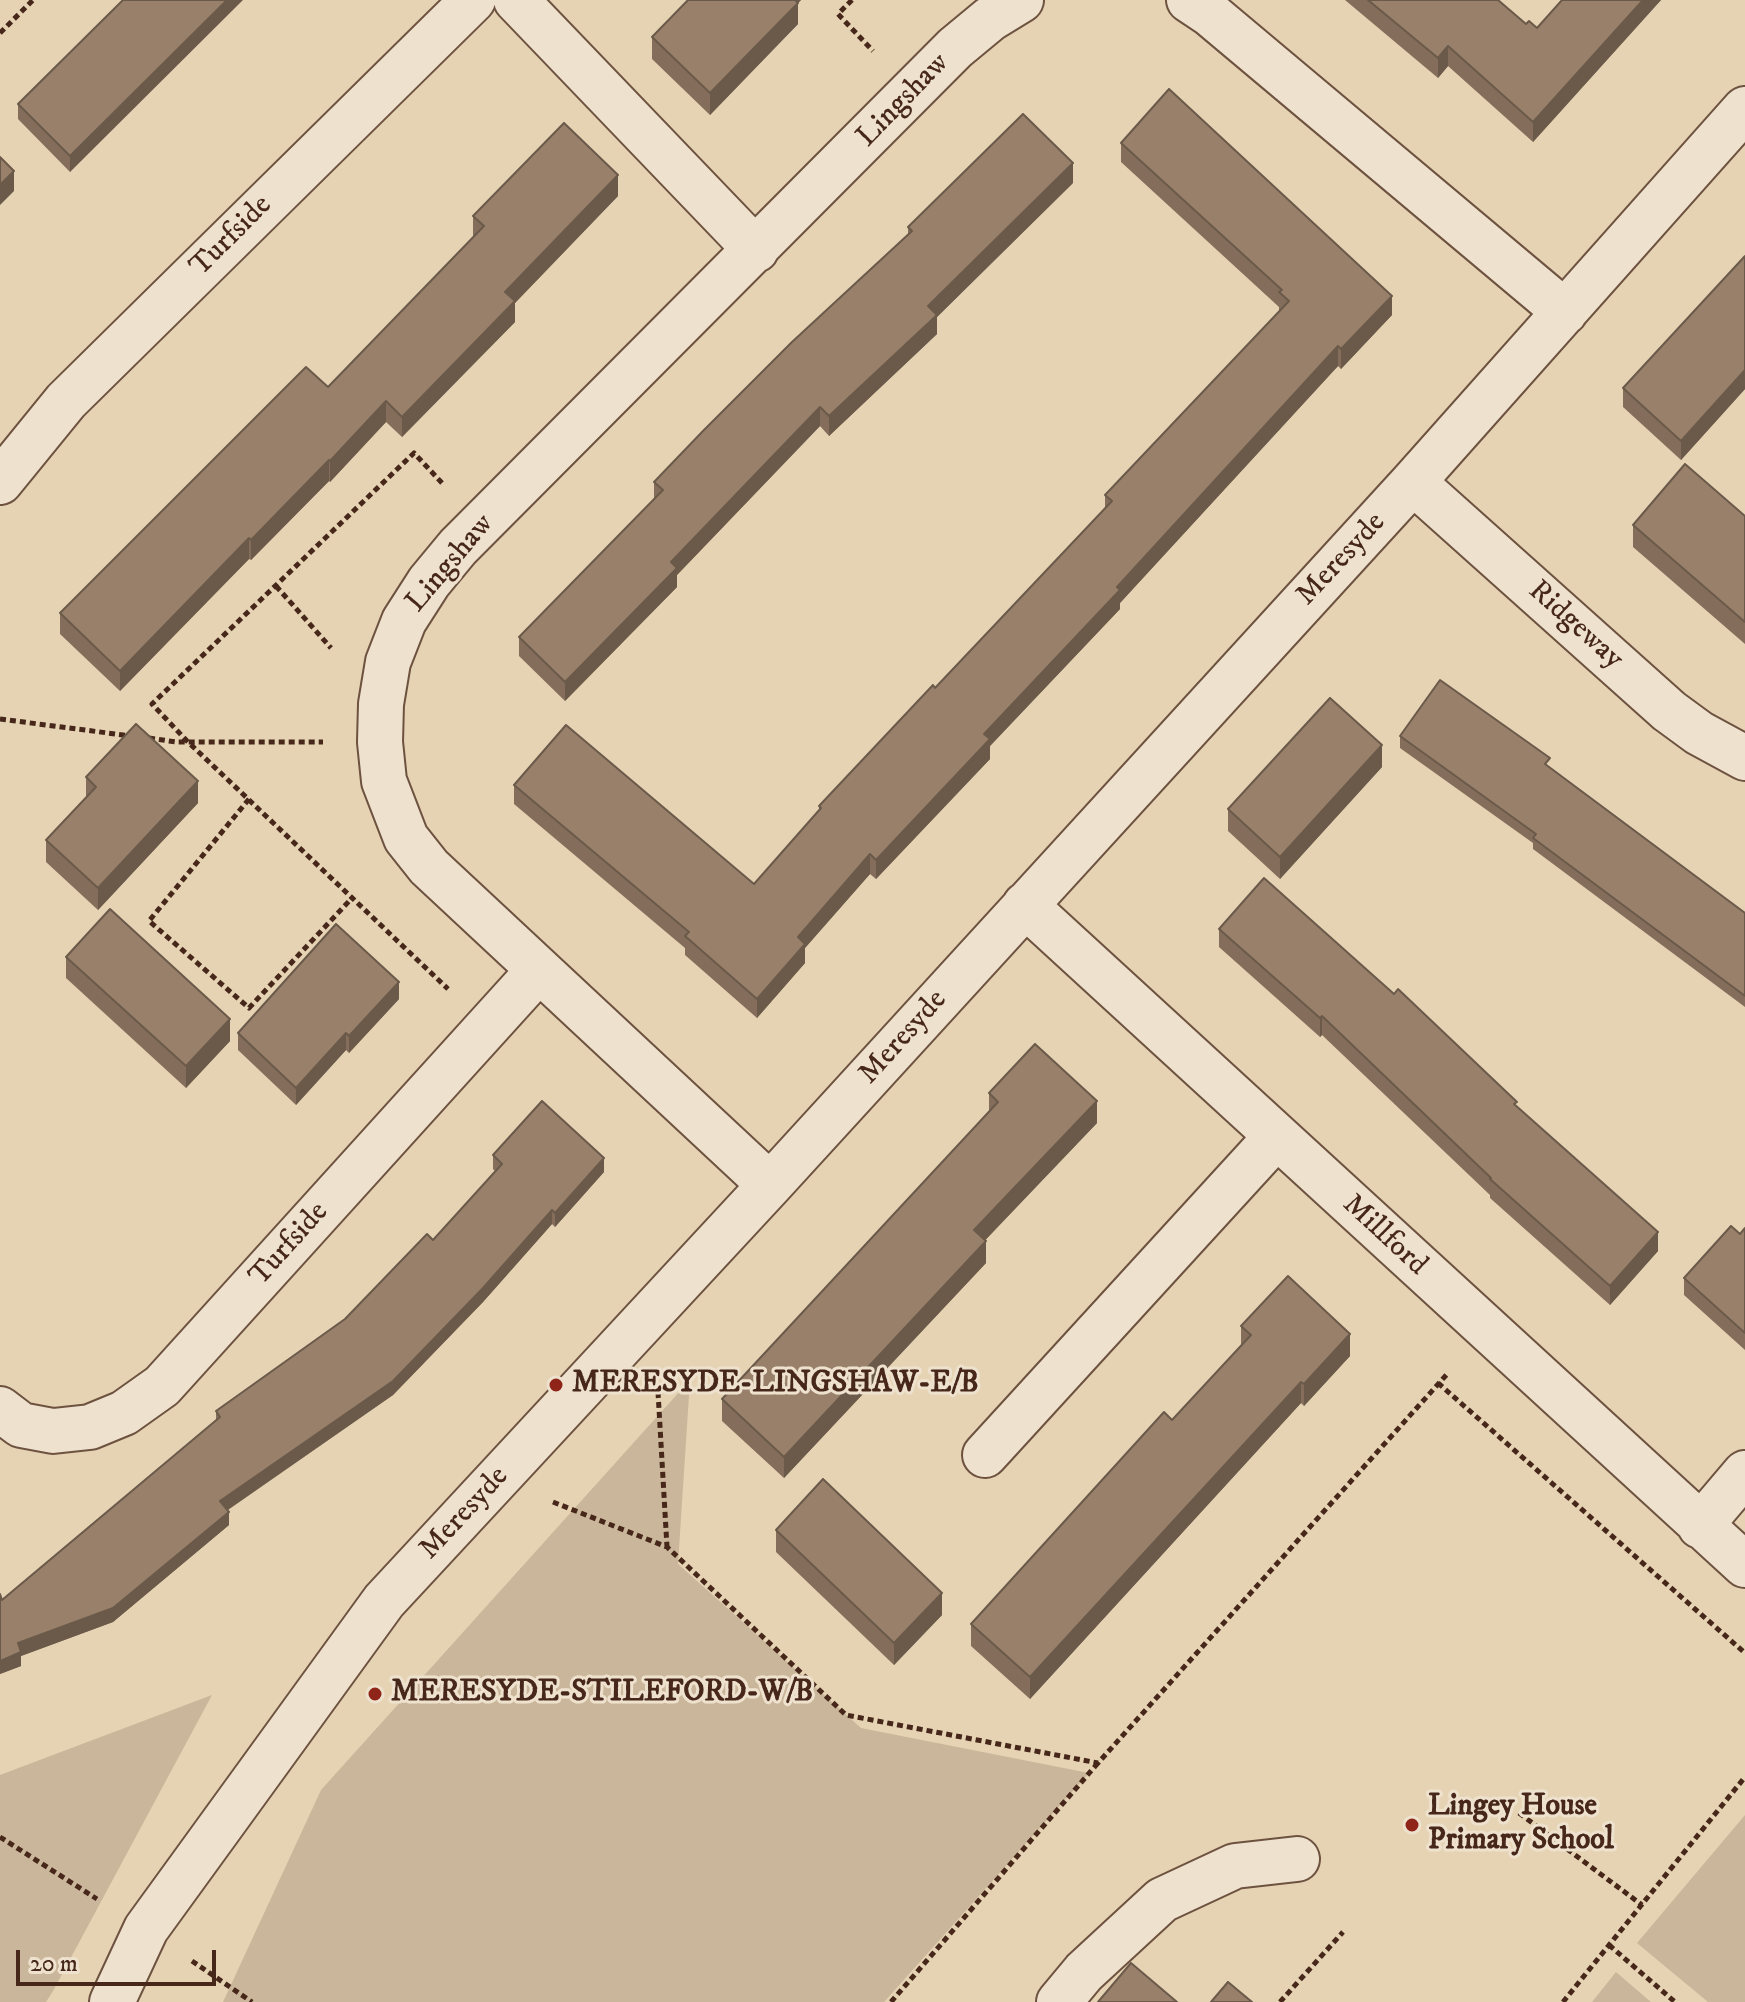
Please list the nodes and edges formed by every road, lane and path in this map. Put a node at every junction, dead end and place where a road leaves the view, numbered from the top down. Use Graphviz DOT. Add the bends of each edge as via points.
graph roads {
  1 [pos="33,0"];
  2 [pos="473,0"];
  3 [pos="516,0"];
  4 [pos="1021,0"];
  5 [pos="1189,0"];
  6 [pos="0,33"];
  7 [pos="1745,109"];
  8 [pos="756,250"];
  9 [pos="1565,312"];
  10 [pos="0,482"];
  11 [pos="1413,482"];
  12 [pos="481,524"];
  13 [pos="0,719"];
  14 [pos="132,736"];
  15 [pos="147,738"];
  16 [pos="187,741"];
  17 [pos="380,742"];
  18 [pos="1745,758"];
  19 [pos="249,799"];
  20 [pos="352,898"];
  21 [pos="1025,905"];
  22 [pos="538,971"];
  23 [pos="488,1027"];
  24 [pos="1276,1137"];
  25 [pos="770,1185"];
  26 [pos="653,1310"];
  27 [pos="1489,1333"];
  28 [pos="1438,1383"];
  29 [pos="0,1409"];
  30 [pos="985,1455"];
  31 [pos="1745,1473"];
  32 [pos="496,1480"];
  33 [pos="1700,1526"];
  34 [pos="667,1547"];
  35 [pos="1745,1565"];
  36 [pos="1745,1653"];
  37 [pos="1098,1763"];
  38 [pos="1745,1777"];
  39 [pos="1519,1813"];
  40 [pos="1297,1859"];
  41 [pos="1642,1905"];
  42 [pos="1343,1932"];
  43 [pos="1609,1945"];
  44 [pos="112,2002"];
  45 [pos="891,2002"];
  46 [pos="1059,2002"];
  47 [pos="1280,2002"];
  48 [pos="1563,2002"];
  49 [pos="1675,2002"];
  1 -- 6 [label="path"];
  2 -- 10 [label="street, Turfside" via="66,401"];
  3 -- 8 [label="street"];
  4 -- 8 [label="street, Lingshaw" via="955,48"];
  5 -- 9 [label="street"];
  7 -- 9 [label="street, Meresyde"];
  8 -- 12 [label="street, Lingshaw"];
  9 -- 11 [label="street, Meresyde"];
  11 -- 18 [label="street, Ridgeway" via="1669,711"];
  11 -- 21 [label="street, Meresyde"];
  12 -- 16 [label="path" via="414,453 152,704"];
  12 -- 17 [label="street, Lingshaw" via="429,582 404,621 388,662"];
  13 -- 14 [label="path"];
  15 -- 16 [label="path"];
  16 -- 17 [label="path"];
  16 -- 19 [label="path"];
  17 -- 22 [label="street, Lingshaw" via="384,781 406,838 429,867"];
  19 -- 20 [label="path"];
  19 -- 20 [label="path" via="149,921 249,1008"];
  20 -- 23 [label="path"];
  21 -- 24 [label="street, Millford"];
  21 -- 25 [label="street, Meresyde"];
  22 -- 23 [label="street, Turfside"];
  22 -- 25 [label="street, Lingshaw"];
  23 -- 29 [label="street, Turfside" via="162,1386 124,1413 90,1427 53,1431 21,1425"];
  24 -- 27 [label="street, Millford"];
  24 -- 30 [label="street"];
  25 -- 26 [label="street, Meresyde"];
  26 -- 32 [label="street, Meresyde"];
  26 -- 34 [label="path"];
  27 -- 28 [label="path"];
  27 -- 33 [label="street, Millford"];
  28 -- 36 [label="path"];
  28 -- 37 [label="path"];
  31 -- 33 [label="street"];
  32 -- 34 [label="path"];
  32 -- 44 [label="street, Meresyde" via="384,1601 146,1929"];
  33 -- 35 [label="street, Millford"];
  34 -- 37 [label="path" via="846,1715"];
  37 -- 45 [label="path"];
  38 -- 41 [label="path"];
  39 -- 41 [label="path"];
  40 -- 46 [label="street" via="1235,1866 1162,1900"];
  41 -- 43 [label="path"];
  42 -- 47 [label="path"];
  43 -- 48 [label="path"];
  43 -- 49 [label="path"];
}
